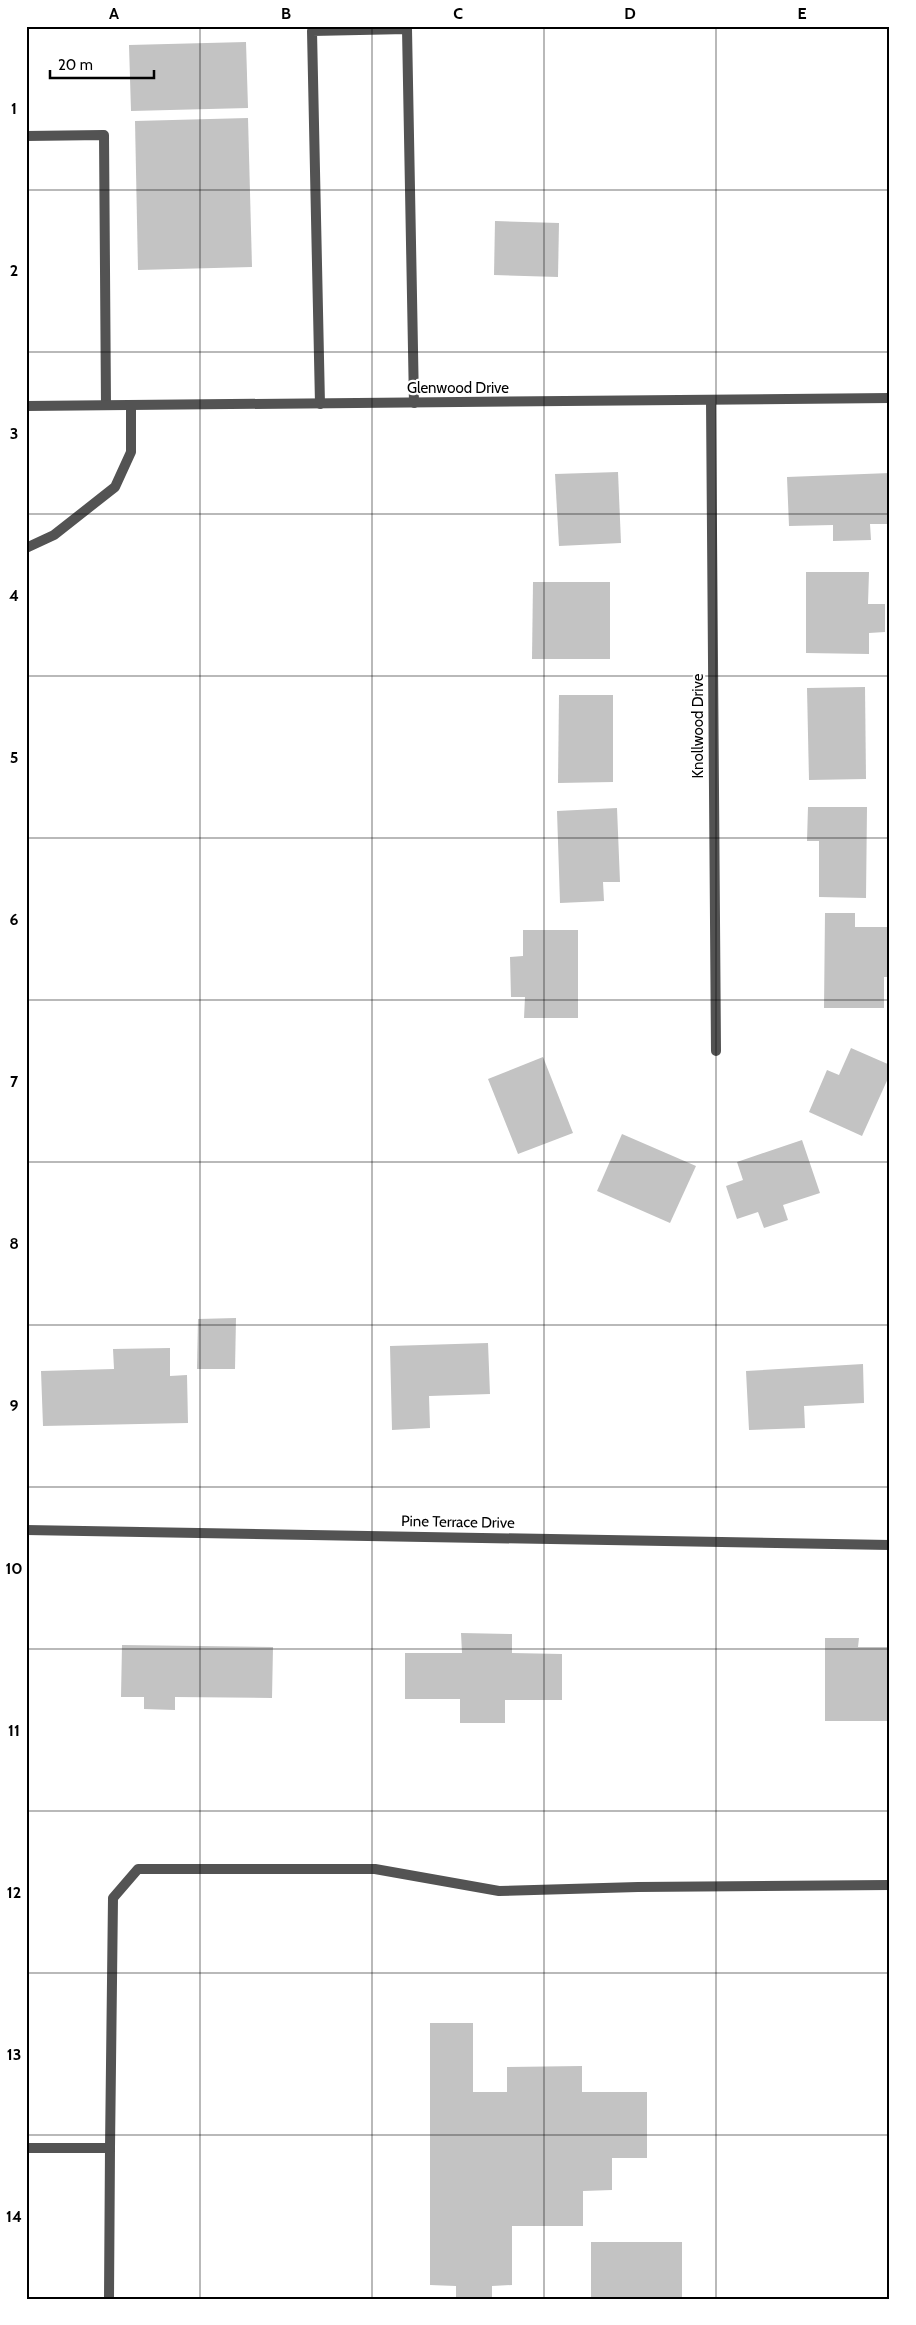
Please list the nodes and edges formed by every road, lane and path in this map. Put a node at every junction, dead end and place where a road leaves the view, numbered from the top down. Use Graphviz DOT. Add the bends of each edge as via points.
graph roads {
  1 [pos="26,136"];
  2 [pos="890,398"];
  3 [pos="711,400"];
  4 [pos="414,403"];
  5 [pos="320,404"];
  6 [pos="106,405"];
  7 [pos="26,406"];
  8 [pos="131,406"];
  9 [pos="26,548"];
  10 [pos="716,1051"];
  11 [pos="26,1530"];
  12 [pos="890,1544"];
  13 [pos="890,1885"];
  14 [pos="26,2148"];
  15 [pos="110,2148"];
  16 [pos="109,2299"];
  1 -- 6 [label="street" via="104,135"];
  2 -- 3 [label="street, Glenwood Drive"];
  3 -- 4 [label="street, Glenwood Drive"];
  3 -- 10 [label="street, Knollwood Drive"];
  4 -- 5 [label="street, Glenwood Drive"];
  4 -- 5 [label="street" via="407,29 312,31"];
  5 -- 8 [label="street, Glenwood Drive"];
  6 -- 7 [label="street, Glenwood Drive"];
  6 -- 8 [label="street, Glenwood Drive"];
  8 -- 9 [label="street" via="131,452 115,487 54,535"];
  11 -- 12 [label="street, Pine Terrace Drive"];
  13 -- 15 [label="street" via="499,1891 375,1869 138,1869 113,1898"];
  14 -- 15 [label="street"];
  15 -- 16 [label="street"];
}
